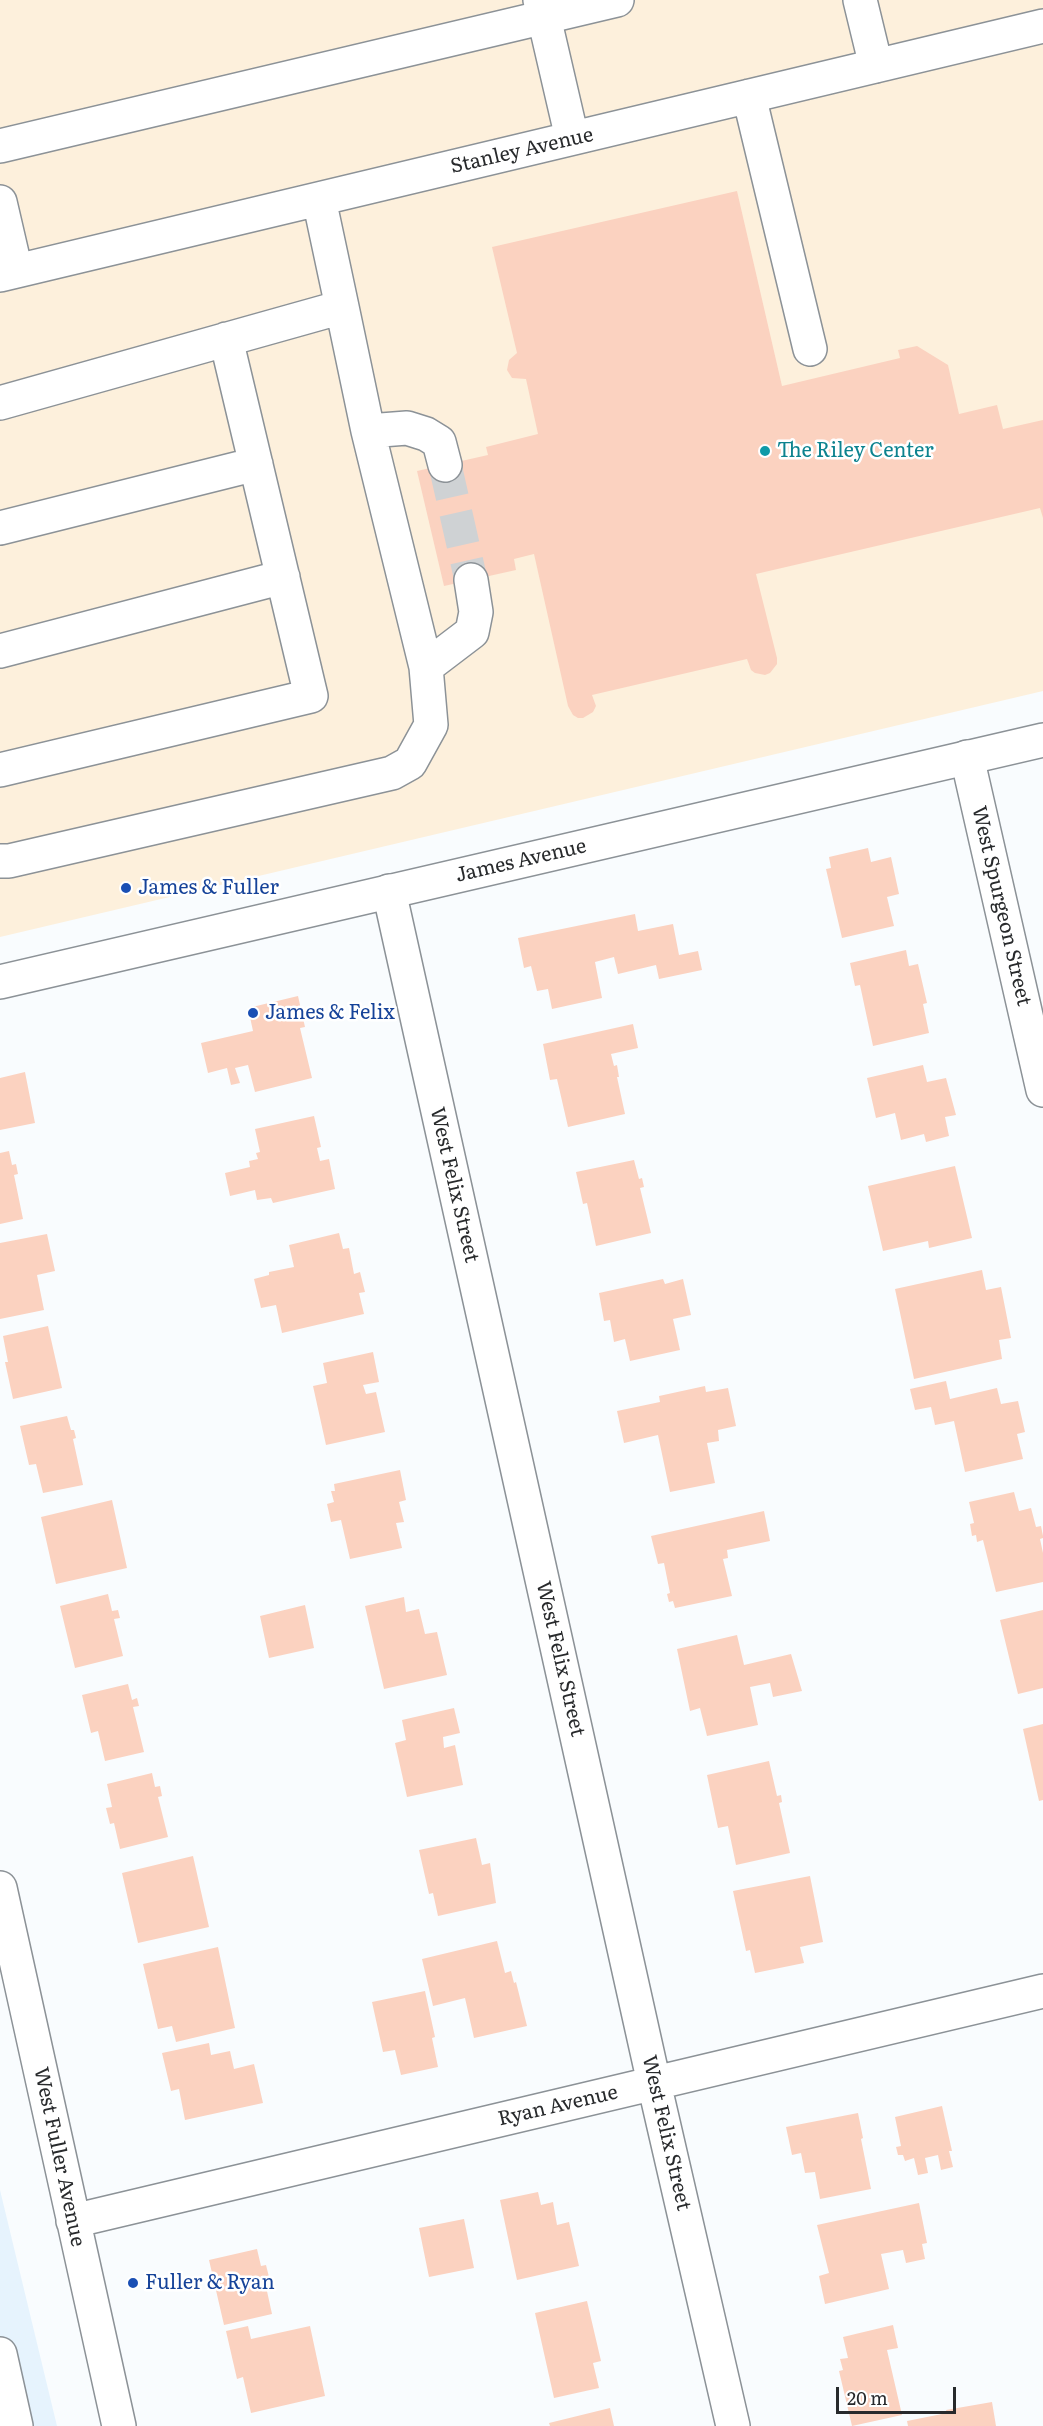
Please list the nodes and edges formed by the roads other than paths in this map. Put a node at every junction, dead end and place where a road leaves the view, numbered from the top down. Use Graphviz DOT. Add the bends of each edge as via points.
graph roads {
  1 [pos="617,0"];
  2 [pos="860,0"];
  3 [pos="542,9"];
  4 [pos="1043,26"];
  5 [pos="876,66"];
  6 [pos="748,96"];
  7 [pos="572,138"];
  8 [pos="0,146"];
  9 [pos="320,199"];
  10 [pos="0,202"];
  11 [pos="8,273"];
  12 [pos="342,307"];
  13 [pos="226,339"];
  14 [pos="810,349"];
  15 [pos="0,403"];
  16 [pos="368,431"];
  17 [pos="256,464"];
  18 [pos="445,465"];
  19 [pos="0,528"];
  20 [pos="283,578"];
  21 [pos="471,580"];
  22 [pos="0,651"];
  23 [pos="426,667"];
  24 [pos="1043,740"];
  25 [pos="967,757"];
  26 [pos="0,770"];
  27 [pos="0,861"];
  28 [pos="389,891"];
  29 [pos="0,982"];
  30 [pos="1043,1090"];
  31 [pos="0,1888"];
  32 [pos="1043,1991"];
  33 [pos="654,2083"];
  34 [pos="74,2221"];
  35 [pos="0,2354"];
  36 [pos="16,2426"];
  37 [pos="119,2426"];
  38 [pos="733,2426"];
  1 -- 3 [label="street"];
  2 -- 5 [label="street"];
  3 -- 7 [label="street"];
  3 -- 8 [label="street"];
  4 -- 5 [label="street, Stanley Avenue"];
  5 -- 6 [label="street, Stanley Avenue"];
  6 -- 7 [label="street, Stanley Avenue"];
  6 -- 14 [label="street"];
  7 -- 9 [label="street, Stanley Avenue"];
  9 -- 11 [label="street, Stanley Avenue"];
  9 -- 12 [label="street"];
  10 -- 11 [label="street"];
  12 -- 13 [label="street"];
  12 -- 16 [label="street"];
  13 -- 15 [label="street"];
  13 -- 17 [label="street"];
  16 -- 18 [label="street" via="407,428 426,434 439,442"];
  16 -- 23 [label="street"];
  17 -- 19 [label="street"];
  17 -- 20 [label="street"];
  20 -- 22 [label="street"];
  20 -- 26 [label="street" via="311,696"];
  21 -- 23 [label="street" via="476,612 472,632"];
  23 -- 27 [label="street" via="431,726 411,763 392,773"];
  24 -- 25 [label="street, James Avenue"];
  25 -- 28 [label="street, James Avenue"];
  25 -- 30 [label="street, West Spurgeon Street"];
  28 -- 29 [label="street, James Avenue"];
  28 -- 33 [label="street, West Felix Street"];
  31 -- 34 [label="street, West Fuller Avenue"];
  32 -- 33 [label="street, Ryan Avenue"];
  33 -- 34 [label="street, Ryan Avenue"];
  33 -- 38 [label="street, West Felix Street"];
  34 -- 37 [label="street, West Fuller Avenue"];
  35 -- 36 [label="street"];
}
